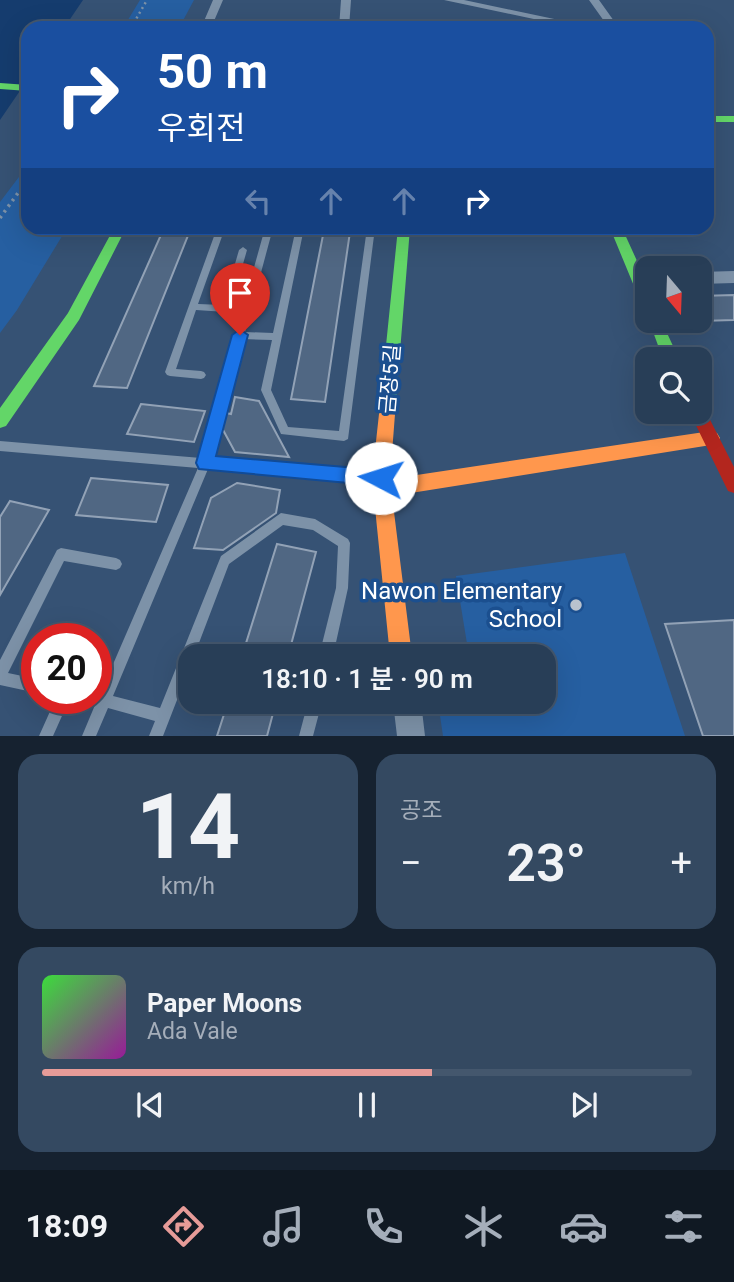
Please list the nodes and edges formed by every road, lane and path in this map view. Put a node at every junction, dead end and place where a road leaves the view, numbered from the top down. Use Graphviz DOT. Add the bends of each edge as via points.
graph roads {
  1 [pos="147,0"];
  2 [pos="218,0"];
  3 [pos="346,0"];
  4 [pos="449,0"];
  5 [pos="594,0"];
  6 [pos="482,7"];
  7 [pos="135,21"];
  8 [pos="209,21"];
  9 [pos="344,21"];
  10 [pos="496,21"];
  11 [pos="555,21"];
  12 [pos="609,21"];
  13 [pos="0,86"];
  14 [pos="21,88"];
  15 [pos="714,119"];
  16 [pos="734,119"];
  17 [pos="21,189"];
  18 [pos="0,218"];
  19 [pos="116,235"];
  20 [pos="218,235"];
  21 [pos="267,235"];
  22 [pos="298,235"];
  23 [pos="370,235"];
  24 [pos="403,235"];
  25 [pos="620,235"];
  26 [pos="243,250"];
  27 [pos="635,265"];
  28 [pos="734,277"];
  29 [pos="712,278"];
  30 [pos="192,307"];
  31 [pos="226,309"];
  32 [pos="247,310"];
  33 [pos="240,335"];
  34 [pos="276,337"];
  35 [pos="201,375"];
  36 [pos="0,421"];
  37 [pos="704,424"];
  38 [pos="711,438"];
  39 [pos="0,446"];
  40 [pos="205,463"];
  41 [pos="381,483"];
  42 [pos="734,485"];
  43 [pos="116,564"];
  44 [pos="192,644"];
  45 [pos="329,644"];
  46 [pos="400,644"];
  47 [pos="112,672"];
  48 [pos="0,676"];
  49 [pos="178,678"];
  50 [pos="21,682"];
  51 [pos="112,702"];
  52 [pos="56,714"];
  53 [pos="96,714"];
  54 [pos="312,714"];
  55 [pos="408,714"];
  56 [pos="163,716"];
  57 [pos="46,736"];
  58 [pos="89,736"];
  59 [pos="156,736"];
  60 [pos="306,736"];
  61 [pos="411,736"];
  1 -- 7 [label="path"];
  2 -- 8 [label="street"];
  3 -- 9 [label="street"];
  4 -- 6 [label="street"];
  5 -- 12 [label="street"];
  6 -- 10 [label="street"];
  6 -- 11 [label="street"];
  13 -- 14 [label="street"];
  15 -- 16 [label="street"];
  17 -- 18 [label="path"];
  19 -- 36 [label="street" via="74,316"];
  20 -- 30 [label="lane"];
  21 -- 32 [label="lane"];
  22 -- 34 [label="lane"];
  23 -- 34 [label="lane" via="344,436 285,431 266,390"];
  24 -- 41 [label="street, 금장5길"];
  25 -- 27 [label="street"];
  26 -- 31 [label="lane"];
  28 -- 29 [label="street"];
  30 -- 31 [label="lane"];
  30 -- 35 [label="lane" via="170,372"];
  31 -- 32 [label="lane"];
  32 -- 33 [label="lane"];
  33 -- 34 [label="lane"];
  33 -- 40 [label="lane"];
  37 -- 38 [label="street"];
  38 -- 41 [label="street"];
  38 -- 42 [label="street"];
  39 -- 40 [label="lane"];
  40 -- 41 [label="lane"];
  40 -- 47 [label="lane"];
  41 -- 46 [label="street, 금장5길"];
  43 -- 48 [label="lane" via="61,554"];
  44 -- 45 [label="lane" via="225,560 281,519 315,525 344,543 342,588"];
  48 -- 50 [label="lane"];
  49 -- 56 [label="lane"];
  51 -- 56 [label="lane"];
  52 -- 57 [label="lane"];
  53 -- 58 [label="lane"];
  54 -- 60 [label="lane"];
  55 -- 61 [label="street"];
  56 -- 59 [label="lane"];
}
